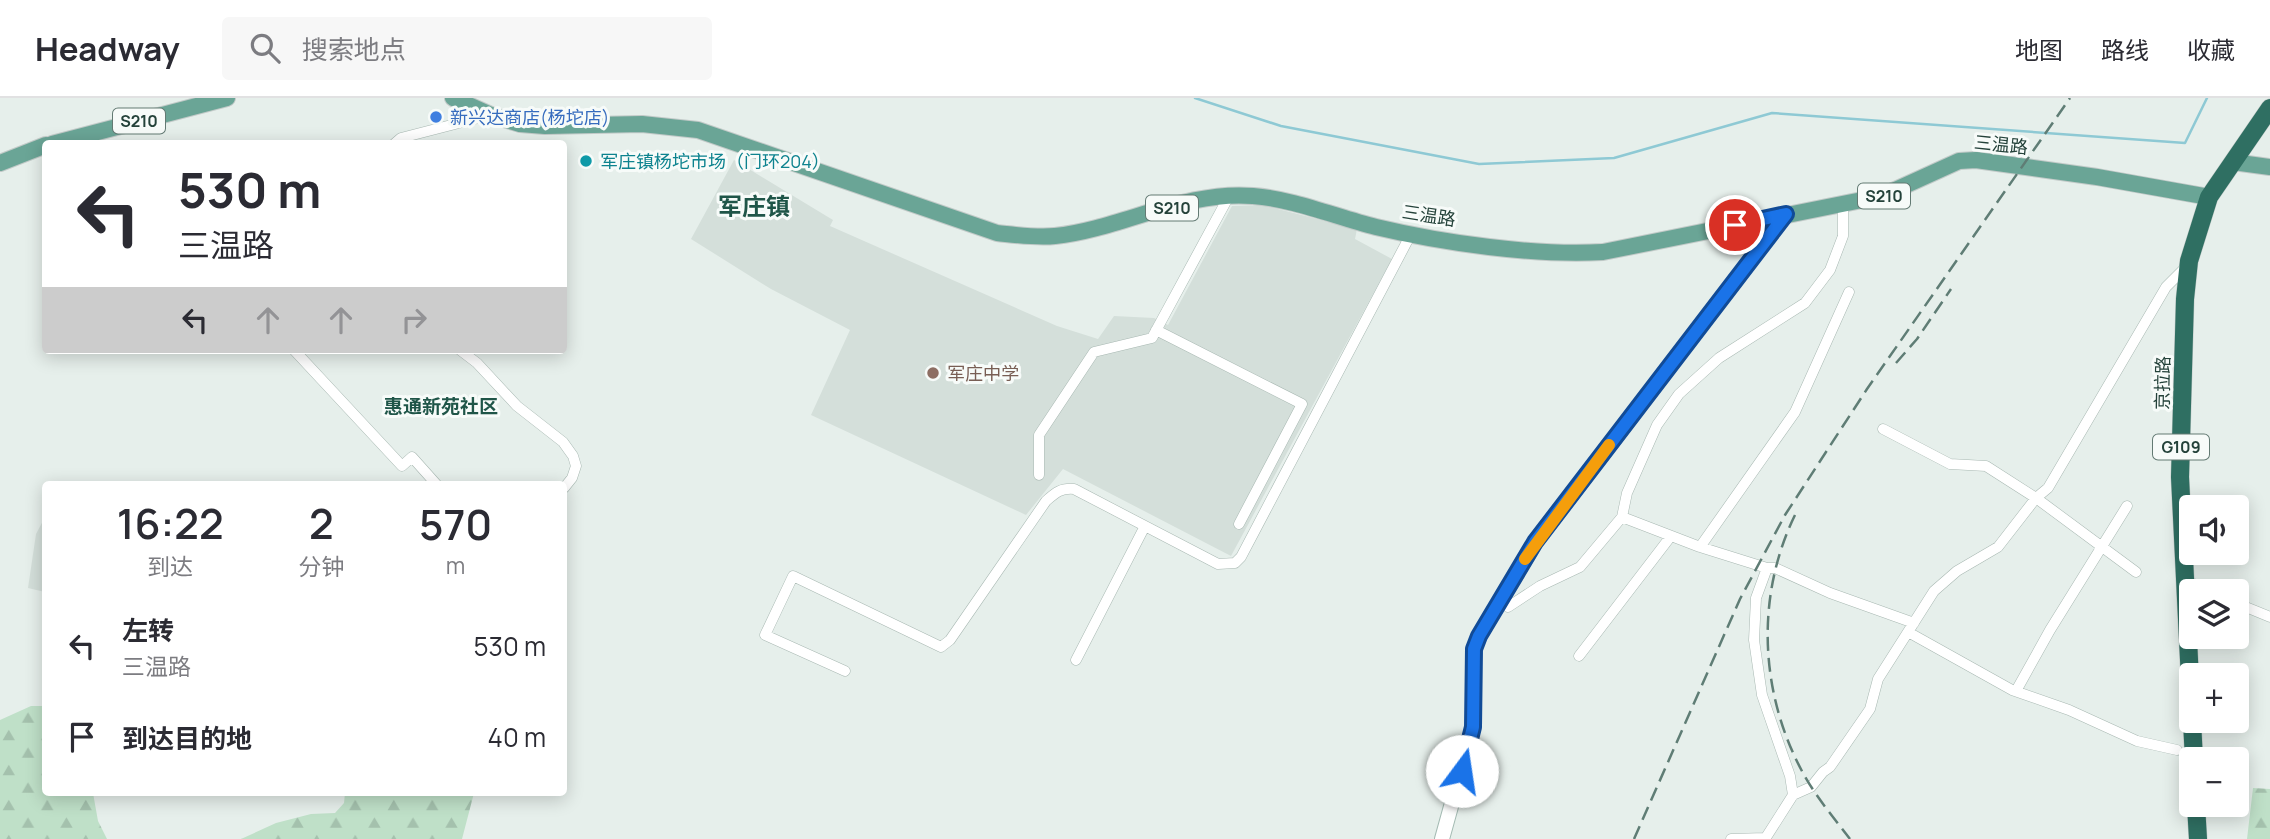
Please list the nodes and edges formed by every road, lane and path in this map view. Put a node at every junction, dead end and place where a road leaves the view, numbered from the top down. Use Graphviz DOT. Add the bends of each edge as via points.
graph roads {
  1 [pos="227,98"];
  2 [pos="453,98"];
  3 [pos="2270,108"];
  4 [pos="491,115"];
  5 [pos="67,140"];
  6 [pos="399,140"];
  7 [pos="42,147"];
  8 [pos="2233,162"];
  9 [pos="0,163"];
  10 [pos="2270,167"];
  11 [pos="1229,196"];
  12 [pos="2208,197"];
  13 [pos="1843,205"];
  14 [pos="1786,214"];
  15 [pos="1411,234"];
  16 [pos="2189,265"];
  17 [pos="1849,292"];
  18 [pos="1156,330"];
  19 [pos="299,354"];
  20 [pos="465,354"];
  21 [pos="1883,429"];
  22 [pos="1039,475"];
  23 [pos="434,481"];
  24 [pos="567,484"];
  25 [pos="2036,498"];
  26 [pos="2127,506"];
  27 [pos="1622,517"];
  28 [pos="1239,524"];
  29 [pos="1145,526"];
  30 [pos="1671,536"];
  31 [pos="2102,546"];
  32 [pos="1700,547"];
  33 [pos="1767,568"];
  34 [pos="2136,572"];
  35 [pos="2185,579"];
  36 [pos="1508,607"];
  37 [pos="2249,608"];
  38 [pos="2270,617"];
  39 [pos="1911,627"];
  40 [pos="1579,656"];
  41 [pos="1076,660"];
  42 [pos="845,671"];
  43 [pos="2016,691"];
  44 [pos="2177,750"];
  45 [pos="1793,795"];
  46 [pos="2197,817"];
  47 [pos="1442,839"];
  48 [pos="1731,839"];
  49 [pos="1765,839"];
  50 [pos="2198,839"];
  1 -- 5 [label="main road, S210"];
  2 -- 4 [label="main road, S210"];
  3 -- 8 [label="highway, G109"];
  4 -- 6 [label="street"];
  4 -- 11 [label="main road, 三温路 / S210" via="545,126 642,124 698,130 997,233 1028,237 1056,236"];
  7 -- 9 [label="main road"];
  8 -- 10 [label="main road"];
  8 -- 12 [label="highway, G109"];
  11 -- 15 [label="main road, 三温路 / S210" via="1280,200"];
  11 -- 18 [label="street"];
  12 -- 13 [label="main road, 三温路 / S210" via="1976,160 1947,165 1882,196"];
  12 -- 16 [label="highway, 京拉路 / G109"];
  13 -- 14 [label="main road, 三温路 / S210"];
  13 -- 27 [label="street" via="1843,236 1830,270 1805,303 1719,358 1679,394 1657,425 1627,493"];
  14 -- 15 [label="main road, 三温路 / S210" via="1633,248 1585,253"];
  14 -- 47 [label="street" via="1535,542 1479,636 1474,649 1473,727"];
  15 -- 29 [label="street" via="1235,564 1218,564"];
  16 -- 25 [label="street" via="2166,287 2048,488"];
  16 -- 35 [label="highway, 京拉路 / G109" via="2180,477"];
  17 -- 32 [label="street" via="1795,412"];
  18 -- 22 [label="street" via="1152,338 1094,352 1039,435"];
  18 -- 28 [label="street" via="1301,404"];
  19 -- 23 [label="street" via="402,466 412,457"];
  20 -- 24 [label="street" via="563,442 576,466"];
  21 -- 25 [label="street" via="1950,464 1986,466"];
  25 -- 31 [label="street"];
  25 -- 39 [label="street" via="1998,547 1934,591"];
  26 -- 31 [label="street"];
  27 -- 30 [label="street"];
  27 -- 36 [label="street" via="1580,567"];
  29 -- 41 [label="street"];
  29 -- 42 [label="street" via="1074,489 1056,492 941,647 793,576 765,635"];
  30 -- 32 [label="street"];
  30 -- 40 [label="street"];
  31 -- 34 [label="street"];
  31 -- 43 [label="street"];
  32 -- 33 [label="street"];
  33 -- 39 [label="street"];
  33 -- 45 [label="street" via="1756,598 1754,640 1762,695"];
  37 -- 38 [label="street"];
  39 -- 43 [label="street"];
  39 -- 45 [label="street" via="1878,679 1870,709 1830,766 1811,787"];
  43 -- 44 [label="street" via="2137,741"];
  45 -- 49 [label="street"];
  46 -- 50 [label="highway"];
  48 -- 49 [label="street"];
}
